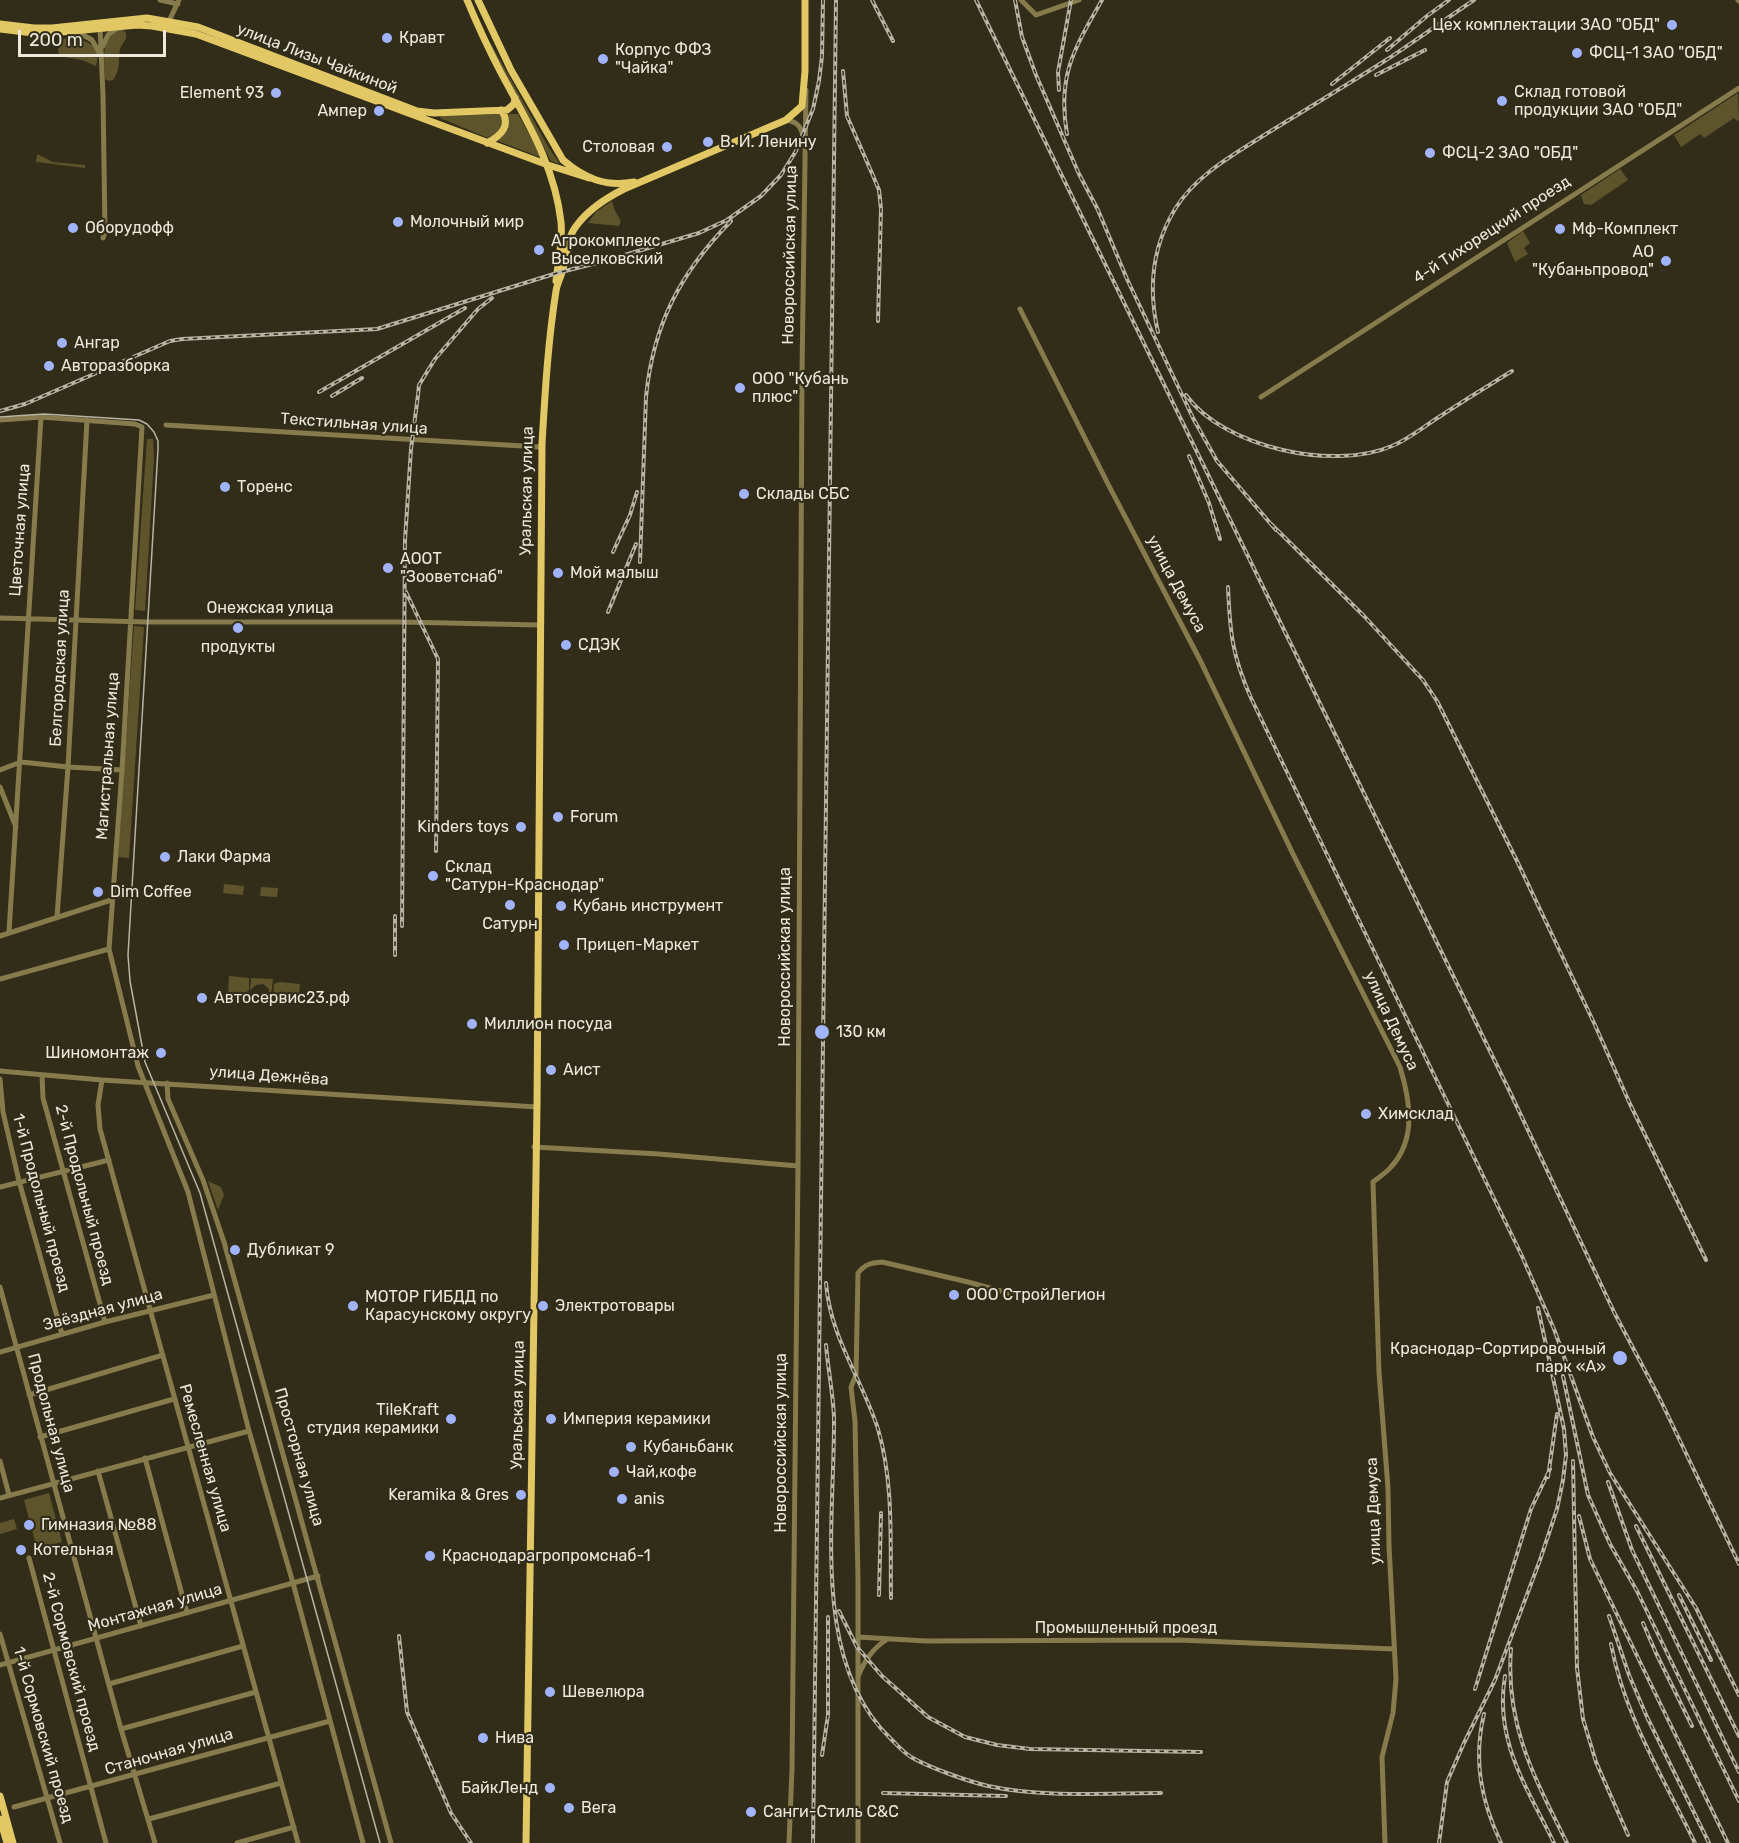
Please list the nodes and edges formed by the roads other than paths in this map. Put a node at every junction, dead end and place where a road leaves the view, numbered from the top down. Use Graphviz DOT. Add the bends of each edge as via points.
graph roads {
  1 [pos="160,0"];
  2 [pos="468,0"];
  3 [pos="478,0"];
  4 [pos="805,0"];
  5 [pos="1021,0"];
  6 [pos="1079,0"];
  7 [pos="179,2"];
  8 [pos="169,21"];
  9 [pos="0,24"];
  10 [pos="100,25"];
  11 [pos="127,25"];
  12 [pos="0,29"];
  13 [pos="491,30"];
  14 [pos="76,31"];
  15 [pos="490,50"];
  16 [pos="102,57"];
  17 [pos="805,71"];
  18 [pos="1739,88"];
  19 [pos="515,98"];
  20 [pos="501,110"];
  21 [pos="412,112"];
  22 [pos="786,120"];
  23 [pos="488,142"];
  24 [pos="806,156"];
  25 [pos="548,165"];
  26 [pos="589,178"];
  27 [pos="645,180"];
  28 [pos="561,224"];
  29 [pos="577,225"];
  30 [pos="103,238"];
  31 [pos="1020,309"];
  32 [pos="551,329"];
  33 [pos="1261,397"];
  34 [pos="41,417"];
  35 [pos="0,420"];
  36 [pos="87,420"];
  37 [pos="166,425"];
  38 [pos="541,447"];
  39 [pos="28,617"];
  40 [pos="0,618"];
  41 [pos="76,620"];
  42 [pos="131,622"];
  43 [pos="539,625"];
  44 [pos="21,762"];
  45 [pos="68,768"];
  46 [pos="0,770"];
  47 [pos="122,770"];
  48 [pos="0,787"];
  49 [pos="17,829"];
  50 [pos="111,900"];
  51 [pos="57,917"];
  52 [pos="9,933"];
  53 [pos="0,936"];
  54 [pos="109,949"];
  55 [pos="0,978"];
  56 [pos="0,1071"];
  57 [pos="42,1075"];
  58 [pos="0,1078"];
  59 [pos="102,1080"];
  60 [pos="145,1082"];
  61 [pos="167,1083"];
  62 [pos="536,1107"];
  63 [pos="535,1147"];
  64 [pos="109,1160"];
  65 [pos="798,1166"];
  66 [pos="64,1172"];
  67 [pos="20,1181"];
  68 [pos="0,1187"];
  69 [pos="0,1287"];
  70 [pos="214,1294"];
  71 [pos="1015,1295"];
  72 [pos="151,1310"];
  73 [pos="105,1322"];
  74 [pos="62,1334"];
  75 [pos="16,1348"];
  76 [pos="0,1352"];
  77 [pos="163,1355"];
  78 [pos="29,1395"];
  79 [pos="174,1399"];
  80 [pos="249,1431"];
  81 [pos="40,1437"];
  82 [pos="188,1447"];
  83 [pos="145,1458"];
  84 [pos="0,1461"];
  85 [pos="98,1471"];
  86 [pos="53,1483"];
  87 [pos="9,1495"];
  88 [pos="0,1498"];
  89 [pos="29,1558"];
  90 [pos="318,1576"];
  91 [pos="293,1583"];
  92 [pos="231,1600"];
  93 [pos="187,1613"];
  94 [pos="141,1626"];
  95 [pos="0,1634"];
  96 [pos="858,1637"];
  97 [pos="96,1638"];
  98 [pos="888,1639"];
  99 [pos="243,1646"];
  100 [pos="1394,1649"];
  101 [pos="53,1651"];
  102 [pos="8,1663"];
  103 [pos="0,1665"];
  104 [pos="857,1681"];
  105 [pos="109,1684"];
  106 [pos="256,1692"];
  107 [pos="330,1721"];
  108 [pos="121,1729"];
  109 [pos="269,1738"];
  110 [pos="134,1774"];
  111 [pos="281,1783"];
  112 [pos="91,1787"];
  113 [pos="0,1796"];
  114 [pos="47,1800"];
  115 [pos="14,1807"];
  116 [pos="0,1819"];
  117 [pos="149,1819"];
  118 [pos="294,1827"];
  119 [pos="7,1843"];
  120 [pos="13,1843"];
  121 [pos="60,1843"];
  122 [pos="106,1843"];
  123 [pos="155,1843"];
  124 [pos="237,1843"];
  125 [pos="298,1843"];
  126 [pos="363,1843"];
  127 [pos="391,1843"];
  128 [pos="525,1843"];
  129 [pos="789,1843"];
  130 [pos="858,1843"];
  131 [pos="1385,1843"];
  1 -- 7 [label="street"];
  2 -- 15 [label="main road"];
  3 -- 13 [label="main road"];
  4 -- 17 [label="main road, Новороссийская улица"];
  5 -- 6 [label="street" via="1036,15"];
  7 -- 8 [label="street"];
  8 -- 10 [label="main road, улица Лизы Чайкиной" via="147,18"];
  8 -- 21 [label="main road, улица Лизы Чайкиной" via="198,27"];
  9 -- 10 [label="main road, улица Лизы Чайкиной" via="43,28"];
  10 -- 11 [label="main road, улица Лизы Чайкиной"];
  10 -- 14 [label="main road, улица Лизы Чайкиной"];
  10 -- 16 [label="street"];
  11 -- 16 [label="street" via="108,35"];
  11 -- 21 [label="main road, улица Лизы Чайкиной" via="196,34"];
  12 -- 14 [label="main road, улица Лизы Чайкиной" via="40,34"];
  13 -- 15 [label="main road"];
  13 -- 26 [label="main road" via="555,148 575,171"];
  14 -- 16 [label="street" via="92,40"];
  15 -- 19 [label="main road"];
  16 -- 30 [label="street"];
  17 -- 22 [label="main road, Новороссийская улица" via="802,106"];
  17 -- 24 [label="street, Новороссийская улица"];
  18 -- 33 [label="street, 4-й Тихорецкий проезд"];
  19 -- 20 [label="main road" via="511,108"];
  19 -- 25 [label="main road"];
  20 -- 21 [label="main road"];
  20 -- 23 [label="main road" via="506,120 503,133"];
  21 -- 23 [label="main road"];
  22 -- 24 [label="street" via="802,129"];
  22 -- 27 [label="main road"];
  23 -- 25 [label="main road"];
  24 -- 65 [label="street, Новороссийская улица"];
  25 -- 26 [label="main road"];
  25 -- 28 [label="main road, Уральская улица"];
  26 -- 27 [label="main road" via="613,184"];
  27 -- 29 [label="main road" via="609,197"];
  28 -- 29 [label="main road" via="571,228"];
  28 -- 32 [label="main road, Уральская улица"];
  29 -- 32 [label="main road, Уральская улица" via="570,237 557,288"];
  31 -- 100 [label="street, улица Демуса" via="1211,681 1400,1067 1410,1097 1409,1124 1401,1154 1373,1182"];
  32 -- 38 [label="main road, Уральская улица"];
  34 -- 35 [label="street"];
  34 -- 36 [label="street"];
  34 -- 39 [label="street, Цветочная улица"];
  36 -- 41 [label="street, Белгородская улица"];
  36 -- 42 [label="street, Магистральная улица" via="142,427"];
  37 -- 38 [label="street, Текстильная улица"];
  38 -- 43 [label="main road, Уральская улица"];
  39 -- 40 [label="street, Онежская улица"];
  39 -- 41 [label="street, Онежская улица"];
  39 -- 44 [label="street, Цветочная улица"];
  41 -- 42 [label="street, Онежская улица"];
  41 -- 45 [label="street, Белгородская улица"];
  42 -- 43 [label="street, Онежская улица"];
  42 -- 47 [label="street, Магистральная улица"];
  43 -- 62 [label="main road, Уральская улица"];
  44 -- 45 [label="street"];
  44 -- 46 [label="street"];
  44 -- 49 [label="street, Цветочная улица"];
  45 -- 47 [label="street"];
  45 -- 51 [label="street, Белгородская улица"];
  47 -- 50 [label="street, Магистральная улица"];
  48 -- 49 [label="street"];
  49 -- 52 [label="street, Цветочная улица"];
  50 -- 51 [label="street"];
  50 -- 54 [label="street, Магистральная улица"];
  51 -- 52 [label="street"];
  52 -- 53 [label="street"];
  54 -- 55 [label="street"];
  54 -- 60 [label="street, Магистральная улица"];
  56 -- 57 [label="street, улица Дежнёва"];
  57 -- 59 [label="street, улица Дежнёва"];
  57 -- 66 [label="street, 2-й Продольный проезд" via="44,1098"];
  58 -- 67 [label="street, 1-й Продольный проезд" via="3,1112"];
  59 -- 60 [label="street, улица Дежнёва"];
  59 -- 64 [label="street, Ремесленная улица" via="98,1116"];
  60 -- 61 [label="street, улица Дежнёва"];
  60 -- 70 [label="street" via="188,1192"];
  61 -- 62 [label="street, улица Дежнёва"];
  61 -- 90 [label="street, Просторная улица" via="168,1098 224,1242"];
  62 -- 63 [label="main road, Уральская улица"];
  63 -- 65 [label="street"];
  63 -- 128 [label="main road, Уральская улица"];
  64 -- 66 [label="street"];
  64 -- 72 [label="street, Ремесленная улица"];
  65 -- 129 [label="street, Новороссийская улица"];
  66 -- 67 [label="street"];
  66 -- 73 [label="street, 2-й Продольный проезд"];
  67 -- 68 [label="street"];
  67 -- 74 [label="street, 1-й Продольный проезд"];
  69 -- 75 [label="street, Продольная улица"];
  70 -- 72 [label="street, Звёздная улица"];
  70 -- 80 [label="street"];
  71 -- 96 [label="street" via="882,1262 869,1263 858,1273 856,1375 851,1387 855,1421"];
  72 -- 73 [label="street, Звёздная улица"];
  72 -- 77 [label="street, Ремесленная улица"];
  73 -- 74 [label="street, Звёздная улица"];
  74 -- 75 [label="street, Звёздная улица"];
  75 -- 76 [label="street, Звёздная улица"];
  75 -- 78 [label="street, Продольная улица"];
  77 -- 78 [label="street"];
  77 -- 79 [label="street, Ремесленная улица"];
  78 -- 81 [label="street, Продольная улица"];
  79 -- 81 [label="street"];
  79 -- 82 [label="street, Ремесленная улица"];
  80 -- 82 [label="street"];
  80 -- 91 [label="street"];
  81 -- 86 [label="street, Продольная улица"];
  82 -- 83 [label="street"];
  82 -- 92 [label="street, Ремесленная улица"];
  83 -- 85 [label="street"];
  83 -- 93 [label="street"];
  84 -- 87 [label="street"];
  85 -- 86 [label="street"];
  85 -- 94 [label="street"];
  86 -- 87 [label="street"];
  86 -- 97 [label="street, Продольная улица"];
  87 -- 88 [label="street"];
  89 -- 101 [label="street, 2-й Сормовский проезд"];
  90 -- 91 [label="street, Монтажная улица"];
  90 -- 127 [label="street, Просторная улица"];
  91 -- 92 [label="street, Монтажная улица"];
  91 -- 107 [label="street"];
  92 -- 93 [label="street, Монтажная улица"];
  92 -- 99 [label="street, Ремесленная улица"];
  93 -- 94 [label="street, Монтажная улица"];
  94 -- 97 [label="street, Монтажная улица"];
  95 -- 102 [label="street, 1-й Сормовский проезд"];
  96 -- 98 [label="street, Промышленный проезд"];
  96 -- 104 [label="street"];
  97 -- 101 [label="street, Монтажная улица"];
  97 -- 105 [label="street, Продольная улица"];
  98 -- 100 [label="street, Промышленный проезд" via="1179,1640"];
  98 -- 104 [label="street" via="867,1658"];
  99 -- 105 [label="street"];
  99 -- 106 [label="street, Ремесленная улица"];
  100 -- 131 [label="street, улица Демуса" via="1393,1713 1382,1757"];
  101 -- 102 [label="street, Монтажная улица"];
  101 -- 112 [label="street, 2-й Сормовский проезд"];
  102 -- 103 [label="street, Монтажная улица"];
  102 -- 114 [label="street, 1-й Сормовский проезд"];
  104 -- 130 [label="street"];
  105 -- 108 [label="street, Продольная улица"];
  106 -- 108 [label="street"];
  106 -- 109 [label="street, Ремесленная улица"];
  107 -- 109 [label="street, Станочная улица"];
  107 -- 126 [label="street"];
  108 -- 110 [label="street, Продольная улица"];
  109 -- 110 [label="street, Станочная улица"];
  109 -- 111 [label="street, Ремесленная улица"];
  110 -- 112 [label="street, Станочная улица"];
  110 -- 117 [label="street, Продольная улица"];
  111 -- 117 [label="street"];
  111 -- 118 [label="street, Ремесленная улица"];
  112 -- 114 [label="street, Станочная улица"];
  112 -- 122 [label="street, 2-й Сормовский проезд"];
  113 -- 120 [label="main road"];
  114 -- 115 [label="street, Станочная улица"];
  114 -- 121 [label="street, 1-й Сормовский проезд"];
  116 -- 119 [label="main road"];
  117 -- 123 [label="street, Продольная улица"];
  118 -- 124 [label="street"];
  118 -- 125 [label="street, Ремесленная улица"];
}
